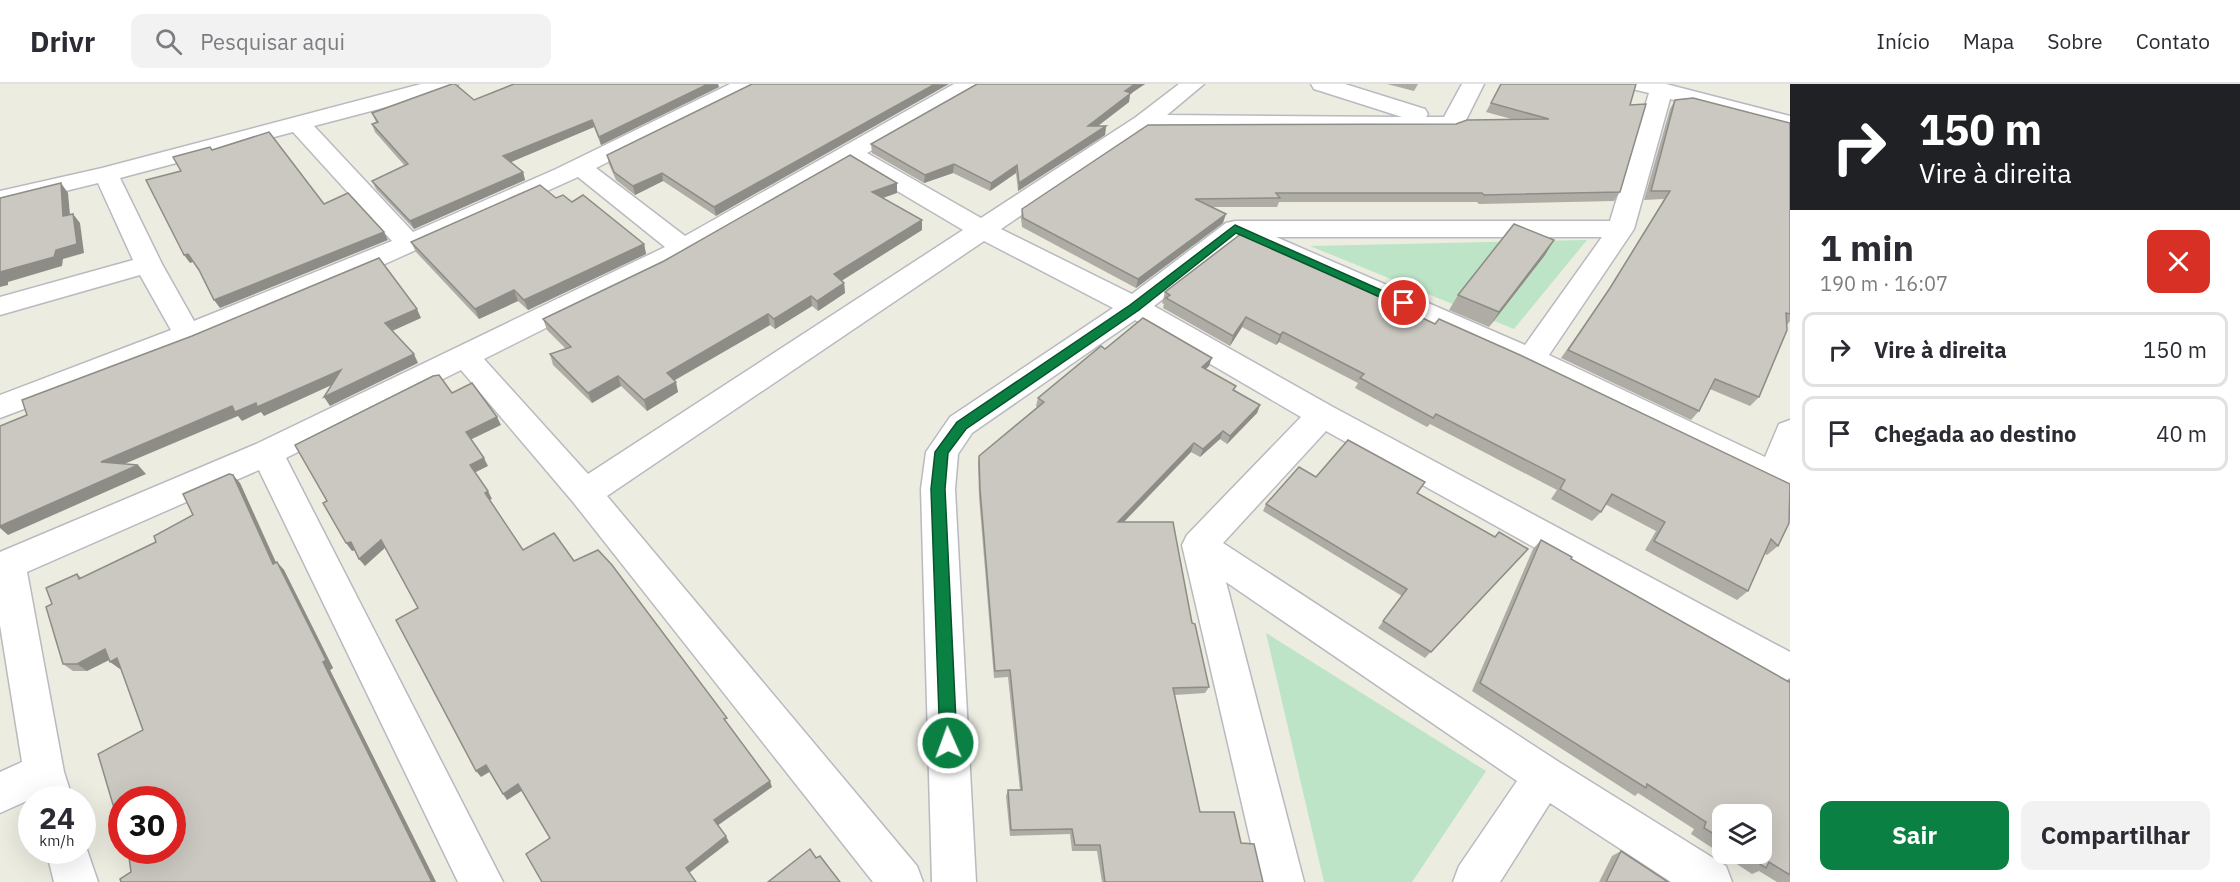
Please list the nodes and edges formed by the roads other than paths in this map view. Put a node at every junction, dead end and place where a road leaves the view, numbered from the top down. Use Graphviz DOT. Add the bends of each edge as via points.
graph roads {
  1 [pos="447,84"];
  2 [pos="970,84"];
  3 [pos="1193,84"];
  4 [pos="1322,84"];
  5 [pos="1473,84"];
  6 [pos="741,85"];
  7 [pos="1651,87"];
  8 [pos="1144,122"];
  9 [pos="298,123"];
  10 [pos="1790,123"];
  11 [pos="1452,124"];
  12 [pos="851,154"];
  13 [pos="579,166"];
  14 [pos="106,174"];
  15 [pos="0,199"];
  16 [pos="1235,229"];
  17 [pos="1622,229"];
  18 [pos="983,230"];
  19 [pos="409,243"];
  20 [pos="684,248"];
  21 [pos="148,264"];
  22 [pos="0,306"];
  23 [pos="1134,308"];
  24 [pos="188,336"];
  25 [pos="465,356"];
  26 [pos="1531,359"];
  27 [pos="0,407"];
  28 [pos="1322,416"];
  29 [pos="1790,432"];
  30 [pos="267,453"];
  31 [pos="1783,479"];
  32 [pos="585,493"];
  33 [pos="1199,545"];
  34 [pos="4,566"];
  35 [pos="1790,671"];
  36 [pos="1544,776"];
  37 [pos="48,786"];
  38 [pos="18,790"];
  39 [pos="0,793"];
  40 [pos="71,864"];
  41 [pos="76,882"];
  42 [pos="482,882"];
  43 [pos="901,882"];
  44 [pos="954,882"];
  45 [pos="1282,882"];
  46 [pos="1475,882"];
  47 [pos="1710,882"];
  1 -- 9 [label="street"];
  2 -- 12 [label="street"];
  3 -- 8 [label="street"];
  4 -- 11 [label="street"];
  5 -- 11 [label="street"];
  6 -- 13 [label="street"];
  7 -- 10 [label="street"];
  7 -- 17 [label="street"];
  8 -- 11 [label="street"];
  8 -- 18 [label="street"];
  9 -- 14 [label="street"];
  9 -- 19 [label="street"];
  12 -- 18 [label="street"];
  12 -- 20 [label="street"];
  13 -- 19 [label="street"];
  13 -- 20 [label="street"];
  14 -- 15 [label="street"];
  14 -- 21 [label="street"];
  16 -- 17 [label="street"];
  16 -- 23 [label="street"];
  16 -- 26 [label="street"];
  17 -- 26 [label="street"];
  18 -- 23 [label="street"];
  18 -- 32 [label="street"];
  19 -- 24 [label="street"];
  20 -- 25 [label="street"];
  21 -- 22 [label="street"];
  21 -- 24 [label="street"];
  23 -- 28 [label="street"];
  23 -- 44 [label="street" via="961,425 942,452 938,489"];
  24 -- 27 [label="street"];
  25 -- 30 [label="street"];
  25 -- 32 [label="street"];
  26 -- 31 [label="street"];
  28 -- 33 [label="street"];
  28 -- 35 [label="street"];
  29 -- 31 [label="street"];
  30 -- 34 [label="street"];
  30 -- 42 [label="street"];
  32 -- 43 [label="street"];
  33 -- 36 [label="street"];
  33 -- 45 [label="street"];
  34 -- 37 [label="street"];
  36 -- 46 [label="street"];
  36 -- 47 [label="street"];
  38 -- 39 [label="street"];
  40 -- 41 [label="street"];
}
